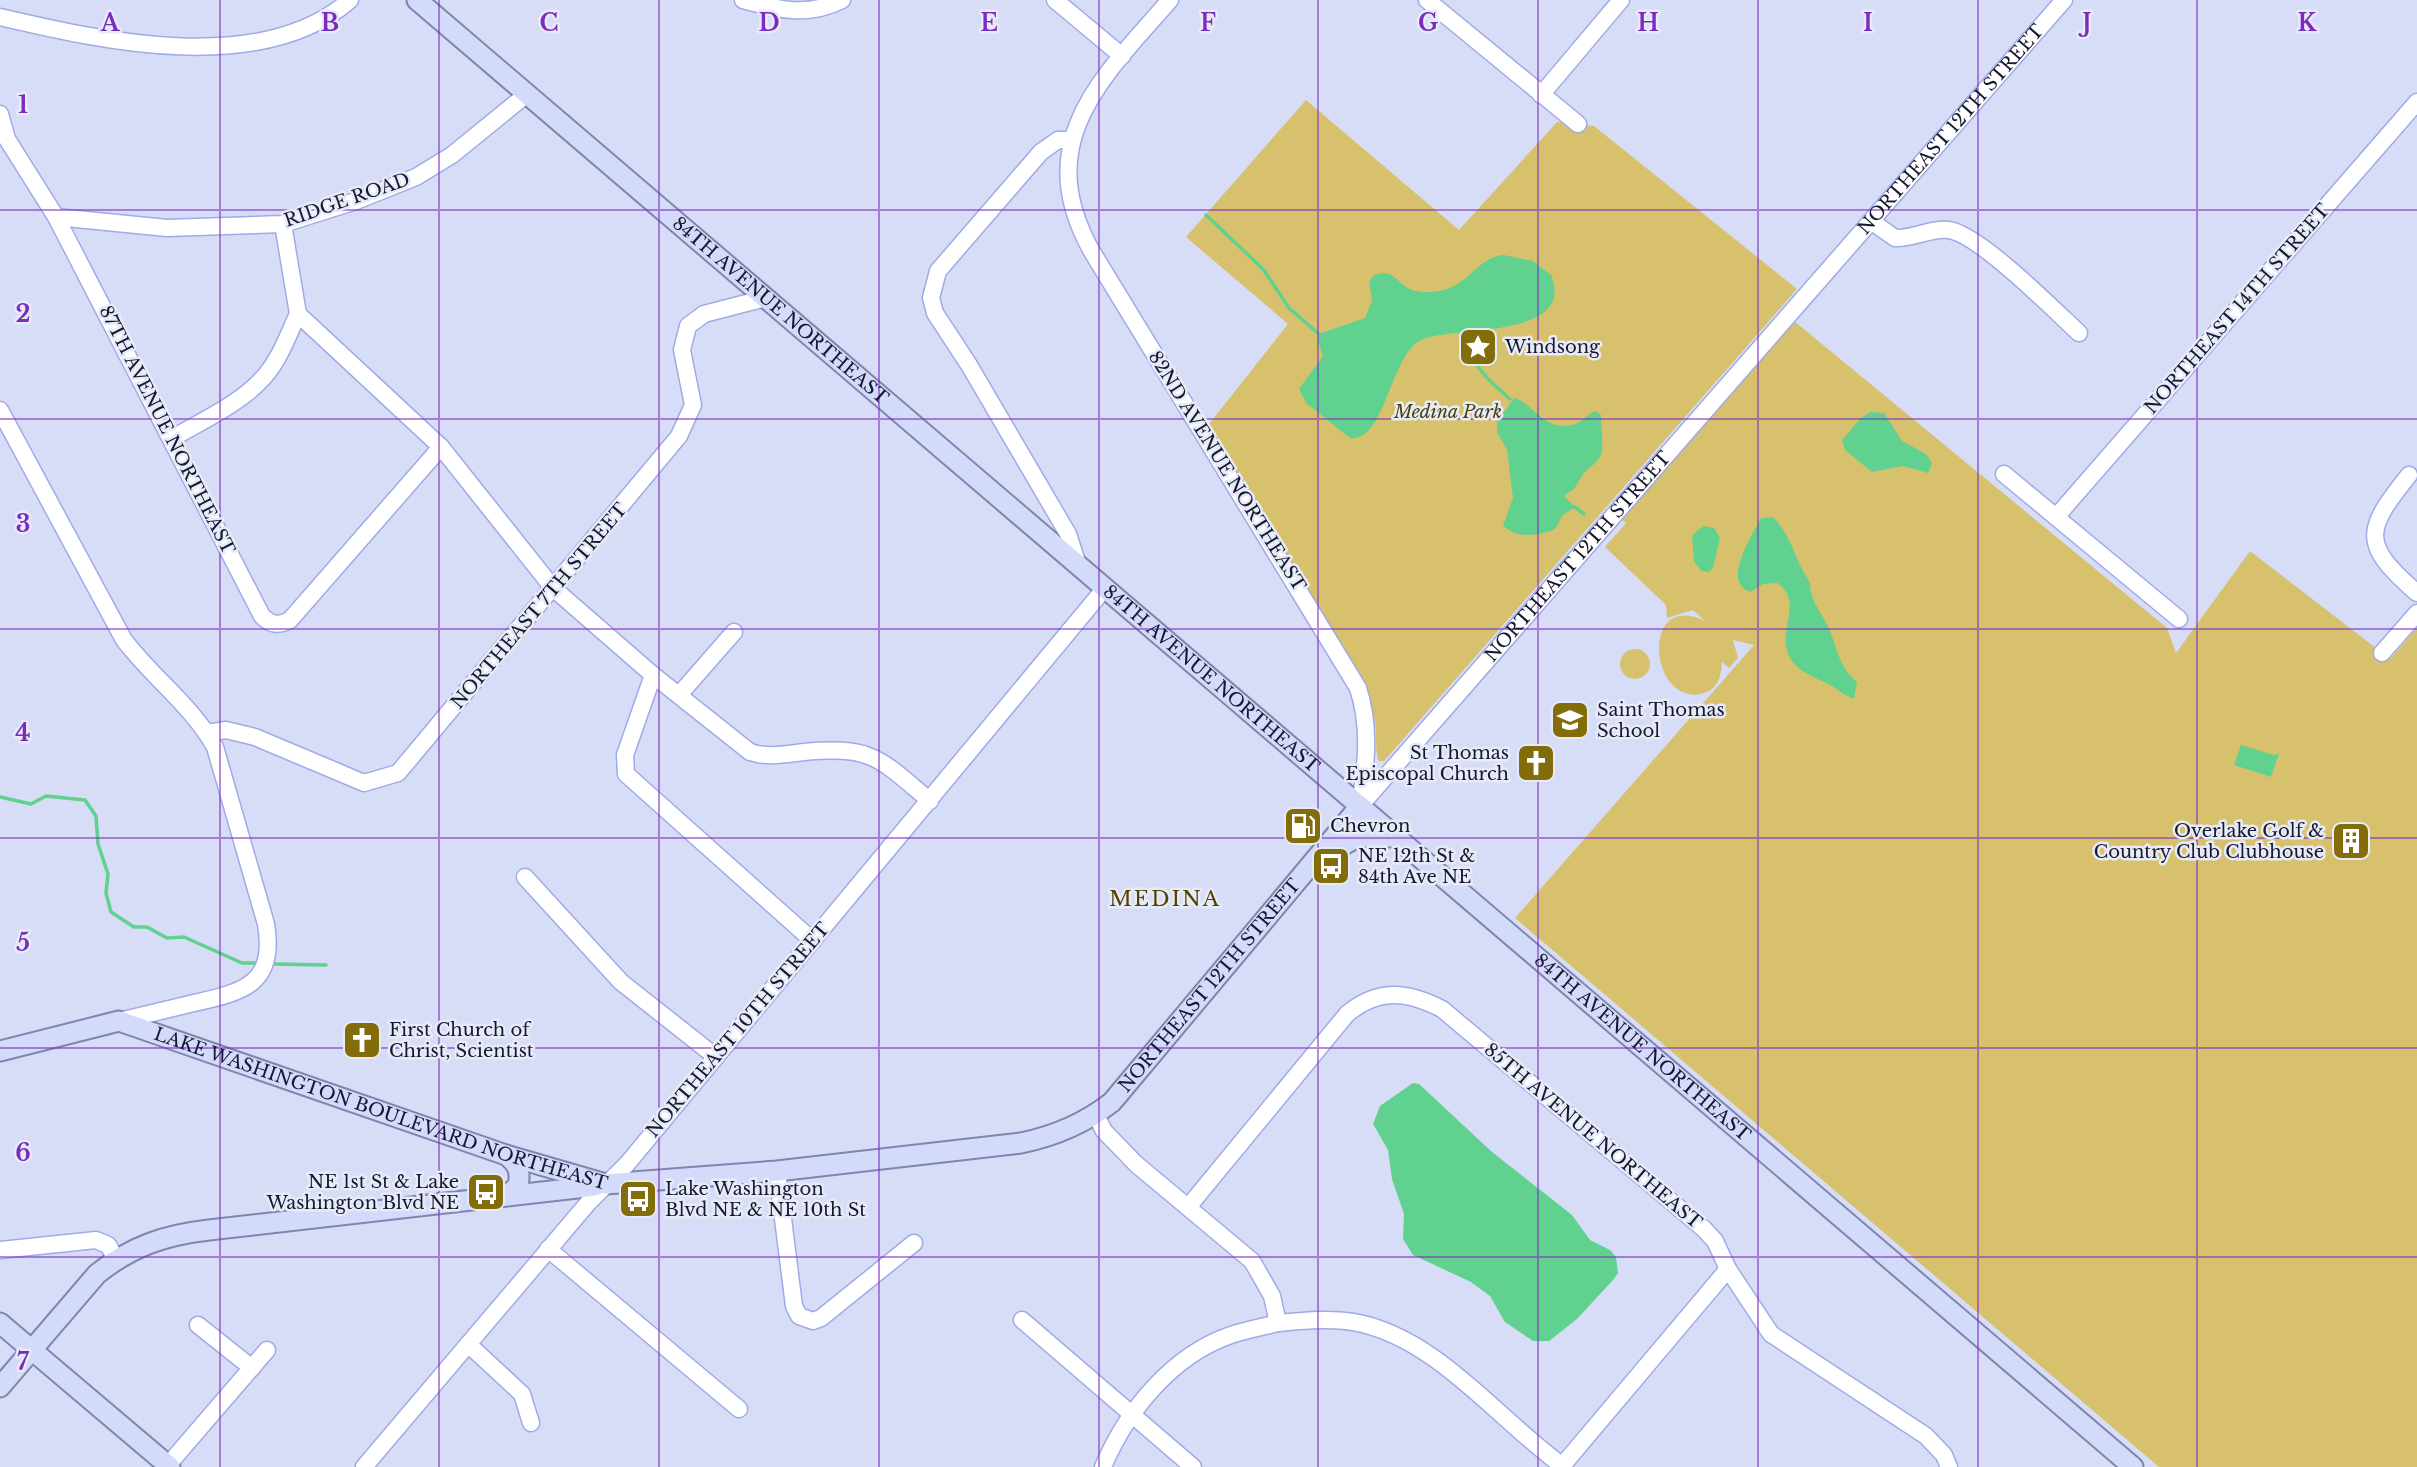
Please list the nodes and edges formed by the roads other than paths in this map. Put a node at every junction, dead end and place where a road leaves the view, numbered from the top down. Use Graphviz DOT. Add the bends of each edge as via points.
graph roads {
  1 [pos="2,0"];
  2 [pos="351,0"];
  3 [pos="417,0"];
  4 [pos="743,0"];
  5 [pos="842,0"];
  6 [pos="1055,0"];
  7 [pos="1170,0"];
  8 [pos="1427,0"];
  9 [pos="1621,0"];
  10 [pos="2064,0"];
  11 [pos="820,4"];
  12 [pos="0,9"];
  13 [pos="0,17"];
  14 [pos="1122,56"];
  15 [pos="527,93"];
  16 [pos="1541,95"];
  17 [pos="2417,102"];
  18 [pos="0,114"];
  19 [pos="1578,124"];
  20 [pos="4,139"];
  21 [pos="1071,140"];
  22 [pos="56,217"];
  23 [pos="1871,221"];
  24 [pos="283,224"];
  25 [pos="766,298"];
  26 [pos="298,314"];
  27 [pos="2079,333"];
  28 [pos="0,410"];
  29 [pos="173,438"];
  30 [pos="441,446"];
  31 [pos="2004,474"];
  32 [pos="2409,475"];
  33 [pos="2056,517"];
  34 [pos="1077,562"];
  35 [pos="1105,587"];
  36 [pos="553,588"];
  37 [pos="2417,593"];
  38 [pos="2417,612"];
  39 [pos="2179,619"];
  40 [pos="734,632"];
  41 [pos="2382,653"];
  42 [pos="653,676"];
  43 [pos="679,695"];
  44 [pos="208,733"];
  45 [pos="1367,755"];
  46 [pos="1399,763"];
  47 [pos="930,801"];
  48 [pos="1360,806"];
  49 [pos="1395,837"];
  50 [pos="1315,861"];
  51 [pos="524,877"];
  52 [pos="813,941"];
  53 [pos="159,1011"];
  54 [pos="120,1021"];
  55 [pos="159,1034"];
  56 [pos="0,1051"];
  57 [pos="716,1057"];
  58 [pos="1096,1115"];
  59 [pos="506,1155"];
  60 [pos="778,1171"];
  61 [pos="606,1184"];
  62 [pos="506,1196"];
  63 [pos="1189,1206"];
  64 [pos="914,1243"];
  65 [pos="548,1249"];
  66 [pos="0,1250"];
  67 [pos="116,1259"];
  68 [pos="1728,1269"];
  69 [pos="1022,1320"];
  70 [pos="1278,1322"];
  71 [pos="0,1324"];
  72 [pos="198,1325"];
  73 [pos="468,1344"];
  74 [pos="31,1350"];
  75 [pos="267,1350"];
  76 [pos="252,1368"];
  77 [pos="0,1387"];
  78 [pos="739,1409"];
  79 [pos="1131,1415"];
  80 [pos="531,1423"];
  81 [pos="373,1464"];
  82 [pos="169,1466"];
  83 [pos="1563,1466"];
  84 [pos="1103,1467"];
  85 [pos="1193,1467"];
  86 [pos="1949,1467"];
  87 [pos="2133,1467"];
  1 -- 12 [label="street"];
  2 -- 13 [label="street" via="298,30 228,45 126,43"];
  3 -- 15 [label="main road, 84TH AVENUE NORTHEAST"];
  4 -- 11 [label="street" via="796,12"];
  5 -- 11 [label="street"];
  6 -- 14 [label="street"];
  7 -- 14 [label="street, 82ND AVENUE NORTHEAST"];
  8 -- 16 [label="street"];
  9 -- 16 [label="street"];
  10 -- 23 [label="street, NORTHEAST 12TH STREET"];
  14 -- 21 [label="street, 82ND AVENUE NORTHEAST" via="1085,104"];
  15 -- 24 [label="street, RIDGE ROAD" via="452,155 416,177"];
  15 -- 25 [label="main road, 84TH AVENUE NORTHEAST"];
  16 -- 19 [label="street"];
  17 -- 33 [label="street, NORTHEAST 14TH STREET"];
  18 -- 20 [label="street, 87TH AVENUE NORTHEAST"];
  20 -- 22 [label="street, 87TH AVENUE NORTHEAST"];
  21 -- 34 [label="street" via="1058,140 1041,152 938,271 931,298 934,313 970,365 1068,534"];
  21 -- 45 [label="street, 82ND AVENUE NORTHEAST" via="1068,185 1080,230 1346,665 1365,709"];
  22 -- 24 [label="street, RIDGE ROAD" via="167,228"];
  22 -- 29 [label="street, 87TH AVENUE NORTHEAST"];
  23 -- 27 [label="street" via="1895,238 1959,232"];
  23 -- 46 [label="street, NORTHEAST 12TH STREET"];
  24 -- 26 [label="street"];
  25 -- 34 [label="main road, 84TH AVENUE NORTHEAST"];
  25 -- 36 [label="street, NORTHEAST 7TH STREET" via="704,314 688,326 682,350 693,405 685,427"];
  26 -- 29 [label="street" via="265,376 238,399"];
  26 -- 30 [label="street"];
  28 -- 44 [label="street" via="124,640"];
  29 -- 30 [label="street, 87TH AVENUE NORTHEAST" via="262,616 276,625 290,620"];
  30 -- 36 [label="street"];
  31 -- 33 [label="street"];
  32 -- 37 [label="street" via="2376,520 2375,535 2385,562"];
  33 -- 39 [label="street"];
  34 -- 35 [label="main road, 84TH AVENUE NORTHEAST"];
  35 -- 47 [label="street, NORTHEAST 10TH STREET"];
  35 -- 48 [label="main road, 84TH AVENUE NORTHEAST"];
  36 -- 42 [label="street"];
  36 -- 44 [label="street, NORTHEAST 7TH STREET" via="406,766 386,778 353,780 255,737 226,730"];
  38 -- 41 [label="street"];
  40 -- 43 [label="street"];
  42 -- 43 [label="street"];
  42 -- 52 [label="street" via="625,755 625,774"];
  43 -- 47 [label="street" via="750,752 861,751"];
  44 -- 53 [label="street" via="249,855 266,924 268,954 245,990"];
  45 -- 46 [label="street" via="1377,767"];
  45 -- 48 [label="street, 82ND AVENUE NORTHEAST"];
  46 -- 48 [label="street, NORTHEAST 12TH STREET"];
  47 -- 52 [label="street, NORTHEAST 10TH STREET"];
  48 -- 49 [label="main road, 84TH AVENUE NORTHEAST"];
  48 -- 50 [label="main road, NORTHEAST 12TH STREET"];
  49 -- 50 [label="main road" via="1357,837"];
  49 -- 87 [label="main road, 84TH AVENUE NORTHEAST"];
  50 -- 58 [label="main road, NORTHEAST 12TH STREET" via="1131,1082"];
  51 -- 57 [label="street" via="621,982"];
  52 -- 57 [label="street, NORTHEAST 10TH STREET"];
  53 -- 54 [label="street"];
  53 -- 55 [label="street"];
  54 -- 55 [label="main road, LAKE WASHINGTON BOULEVARD NORTHEAST"];
  54 -- 56 [label="main road"];
  55 -- 59 [label="main road, LAKE WASHINGTON BOULEVARD NORTHEAST"];
  57 -- 61 [label="street, NORTHEAST 10TH STREET"];
  58 -- 60 [label="main road, LAKE WASHINGTON BOULEVARD NORTHEAST" via="1051,1137 1021,1143"];
  58 -- 63 [label="street" via="1104,1131 1136,1164"];
  59 -- 61 [label="main road, LAKE WASHINGTON BOULEVARD NORTHEAST"];
  59 -- 62 [label="main road" via="519,1172 518,1186"];
  60 -- 61 [label="main road, LAKE WASHINGTON BOULEVARD NORTHEAST"];
  60 -- 64 [label="street" via="794,1306 800,1316 813,1321 821,1318"];
  61 -- 62 [label="main road"];
  61 -- 65 [label="street, NORTHEAST 10TH STREET"];
  62 -- 67 [label="main road" via="181,1233"];
  63 -- 68 [label="street, 85TH AVENUE NORTHEAST" via="1347,1014 1362,1001 1401,993 1442,1009 1704,1229"];
  63 -- 70 [label="street" via="1252,1261 1272,1296"];
  65 -- 73 [label="street, NORTHEAST 10TH STREET"];
  65 -- 78 [label="street"];
  66 -- 67 [label="street" via="96,1240 108,1245"];
  67 -- 74 [label="main road" via="80,1292"];
  68 -- 83 [label="street"];
  68 -- 86 [label="street, 85TH AVENUE NORTHEAST" via="1771,1335 1926,1436"];
  69 -- 79 [label="street"];
  70 -- 79 [label="street" via="1229,1335 1203,1348 1153,1389"];
  70 -- 83 [label="street" via="1353,1322 1408,1341"];
  71 -- 74 [label="main road"];
  72 -- 76 [label="street"];
  73 -- 80 [label="street" via="522,1394"];
  73 -- 81 [label="street, NORTHEAST 10TH STREET"];
  74 -- 77 [label="main road"];
  74 -- 82 [label="main road"];
  75 -- 76 [label="street"];
  76 -- 82 [label="street"];
  79 -- 84 [label="street"];
  79 -- 85 [label="street"];
}
